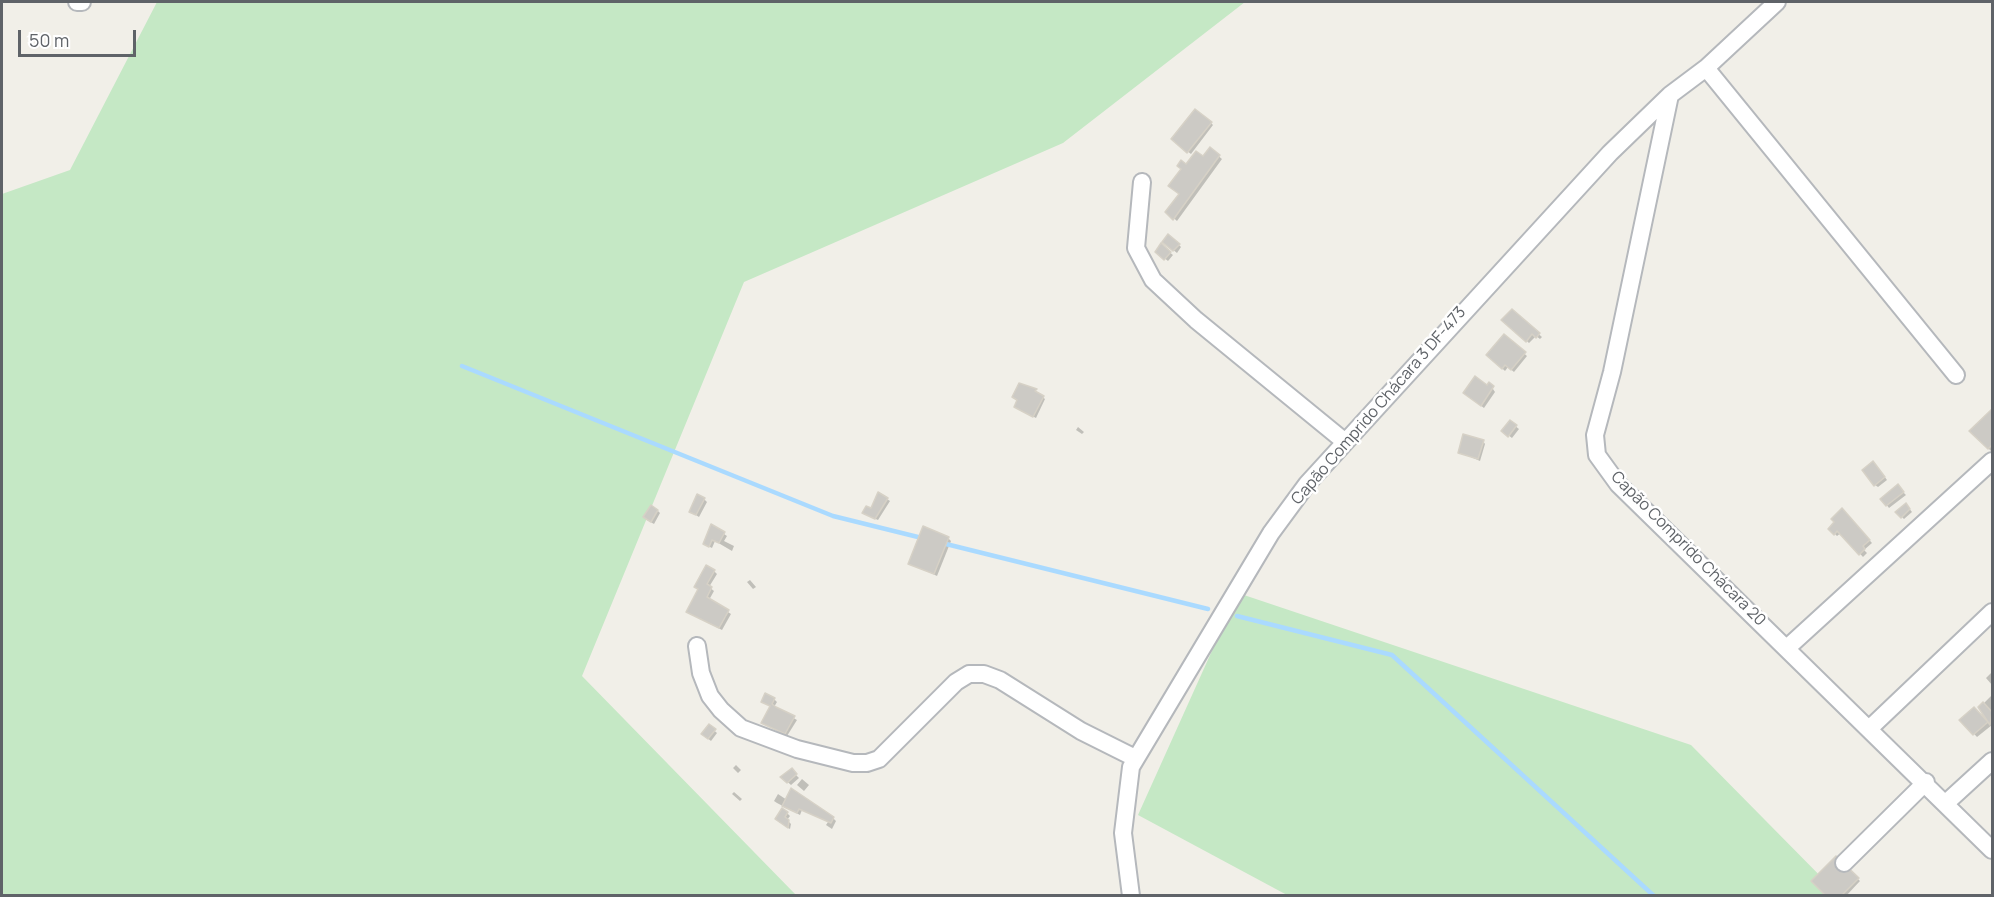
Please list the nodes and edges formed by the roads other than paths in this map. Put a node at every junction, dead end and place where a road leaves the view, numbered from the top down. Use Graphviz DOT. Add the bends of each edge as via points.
graph roads {
  1 [pos="1777,2"];
  2 [pos="1706,68"];
  3 [pos="1670,94"];
  4 [pos="1142,182"];
  5 [pos="1956,375"];
  6 [pos="1344,441"];
  7 [pos="1992,461"];
  8 [pos="1992,612"];
  9 [pos="697,646"];
  10 [pos="1787,648"];
  11 [pos="1870,728"];
  12 [pos="1135,758"];
  13 [pos="1992,761"];
  14 [pos="1926,782"];
  15 [pos="1946,803"];
  16 [pos="1992,850"];
  17 [pos="1844,863"];
  18 [pos="1131,896"];
  1 -- 2 [label="street, Capão Comprido Chácara 3 DF-473"];
  2 -- 3 [label="street, Capão Comprido Chácara 3 DF-473"];
  2 -- 5 [label="street"];
  3 -- 6 [label="street, Capão Comprido Chácara 3 DF-473" via="1610,153"];
  3 -- 10 [label="street, Capão Comprido Chácara 20" via="1594,446 1618,484"];
  4 -- 6 [label="street" via="1136,248 1153,280"];
  6 -- 12 [label="street, Capão Comprido Chácara 3 DF-473" via="1271,533"];
  7 -- 10 [label="street"];
  8 -- 11 [label="street"];
  9 -- 12 [label="street" via="701,674 721,710 741,728 797,749 853,763 879,759 956,682 969,674 984,674"];
  10 -- 11 [label="street, Capão Comprido Chácara 20"];
  11 -- 14 [label="street, Capão Comprido Chácara 20"];
  12 -- 18 [label="street, Capão Comprido Chácara 3 DF-473" via="1127,788 1123,833"];
  13 -- 15 [label="street"];
  14 -- 15 [label="street, Capão Comprido Chácara 20"];
  14 -- 17 [label="street"];
  15 -- 16 [label="street, Capão Comprido Chácara 20"];
}
